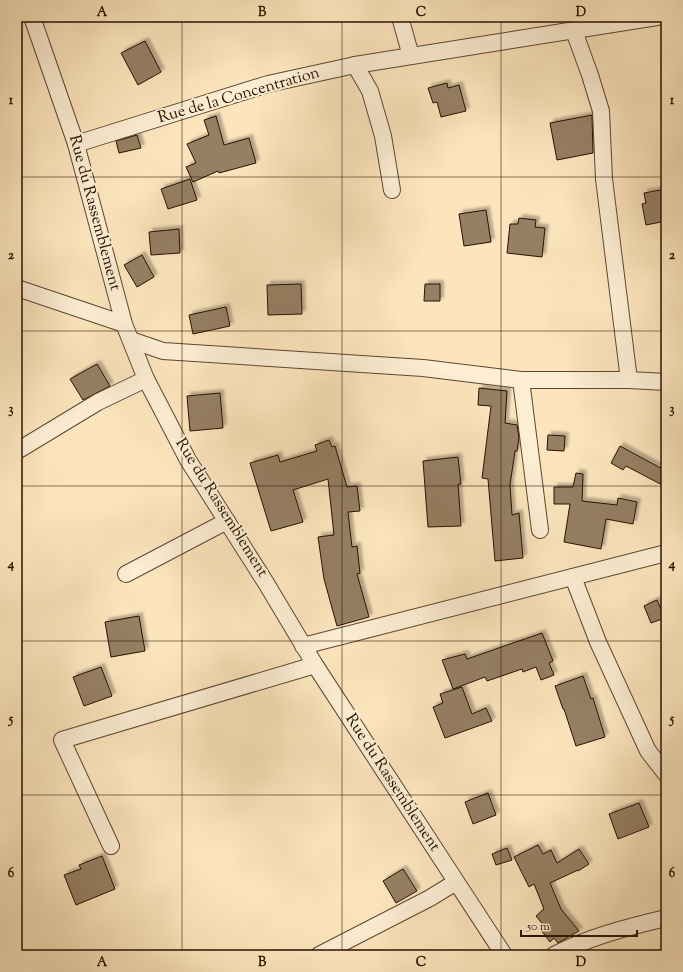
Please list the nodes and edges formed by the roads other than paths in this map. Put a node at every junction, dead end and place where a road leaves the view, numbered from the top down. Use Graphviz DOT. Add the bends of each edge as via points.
graph roads {
  1 [pos="32,17"];
  2 [pos="400,17"];
  3 [pos="658,17"];
  4 [pos="574,31"];
  5 [pos="411,56"];
  6 [pos="355,65"];
  7 [pos="76,144"];
  8 [pos="392,190"];
  9 [pos="17,288"];
  10 [pos="124,324"];
  11 [pos="131,340"];
  12 [pos="146,379"];
  13 [pos="521,380"];
  14 [pos="629,380"];
  15 [pos="666,382"];
  16 [pos="17,451"];
  17 [pos="227,521"];
  18 [pos="540,530"];
  19 [pos="666,553"];
  20 [pos="126,574"];
  21 [pos="573,577"];
  22 [pos="304,646"];
  23 [pos="315,665"];
  24 [pos="666,774"];
  25 [pos="111,846"];
  26 [pos="456,882"];
  27 [pos="666,918"];
  28 [pos="318,955"];
  29 [pos="504,955"];
  30 [pos="554,955"];
  1 -- 7 [label="street, Rue du Rassemblement"];
  2 -- 5 [label="street"];
  3 -- 4 [label="street, Rue de la Concentration"];
  4 -- 5 [label="street, Rue de la Concentration"];
  4 -- 14 [label="street" via="601,112 604,179"];
  5 -- 6 [label="street, Rue de la Concentration"];
  6 -- 7 [label="street, Rue de la Concentration" via="268,84"];
  6 -- 8 [label="street" via="370,91 381,128"];
  7 -- 10 [label="street, Rue du Rassemblement"];
  9 -- 10 [label="street"];
  10 -- 11 [label="street, Rue du Rassemblement"];
  11 -- 12 [label="street, Rue du Rassemblement"];
  11 -- 13 [label="street" via="163,351 423,368"];
  12 -- 16 [label="street" via="98,402"];
  12 -- 17 [label="street, Rue du Rassemblement" via="188,460"];
  13 -- 14 [label="street"];
  13 -- 18 [label="street"];
  14 -- 15 [label="street"];
  17 -- 20 [label="street"];
  17 -- 22 [label="street, Rue du Rassemblement"];
  19 -- 21 [label="street"];
  21 -- 22 [label="street"];
  21 -- 24 [label="street" via="598,642 644,744"];
  22 -- 23 [label="street, Rue du Rassemblement"];
  23 -- 25 [label="street" via="62,740"];
  23 -- 26 [label="street, Rue du Rassemblement"];
  26 -- 28 [label="street" via="424,902"];
  26 -- 29 [label="street, Rue du Rassemblement"];
  27 -- 30 [label="street" via="580,942"];
}
